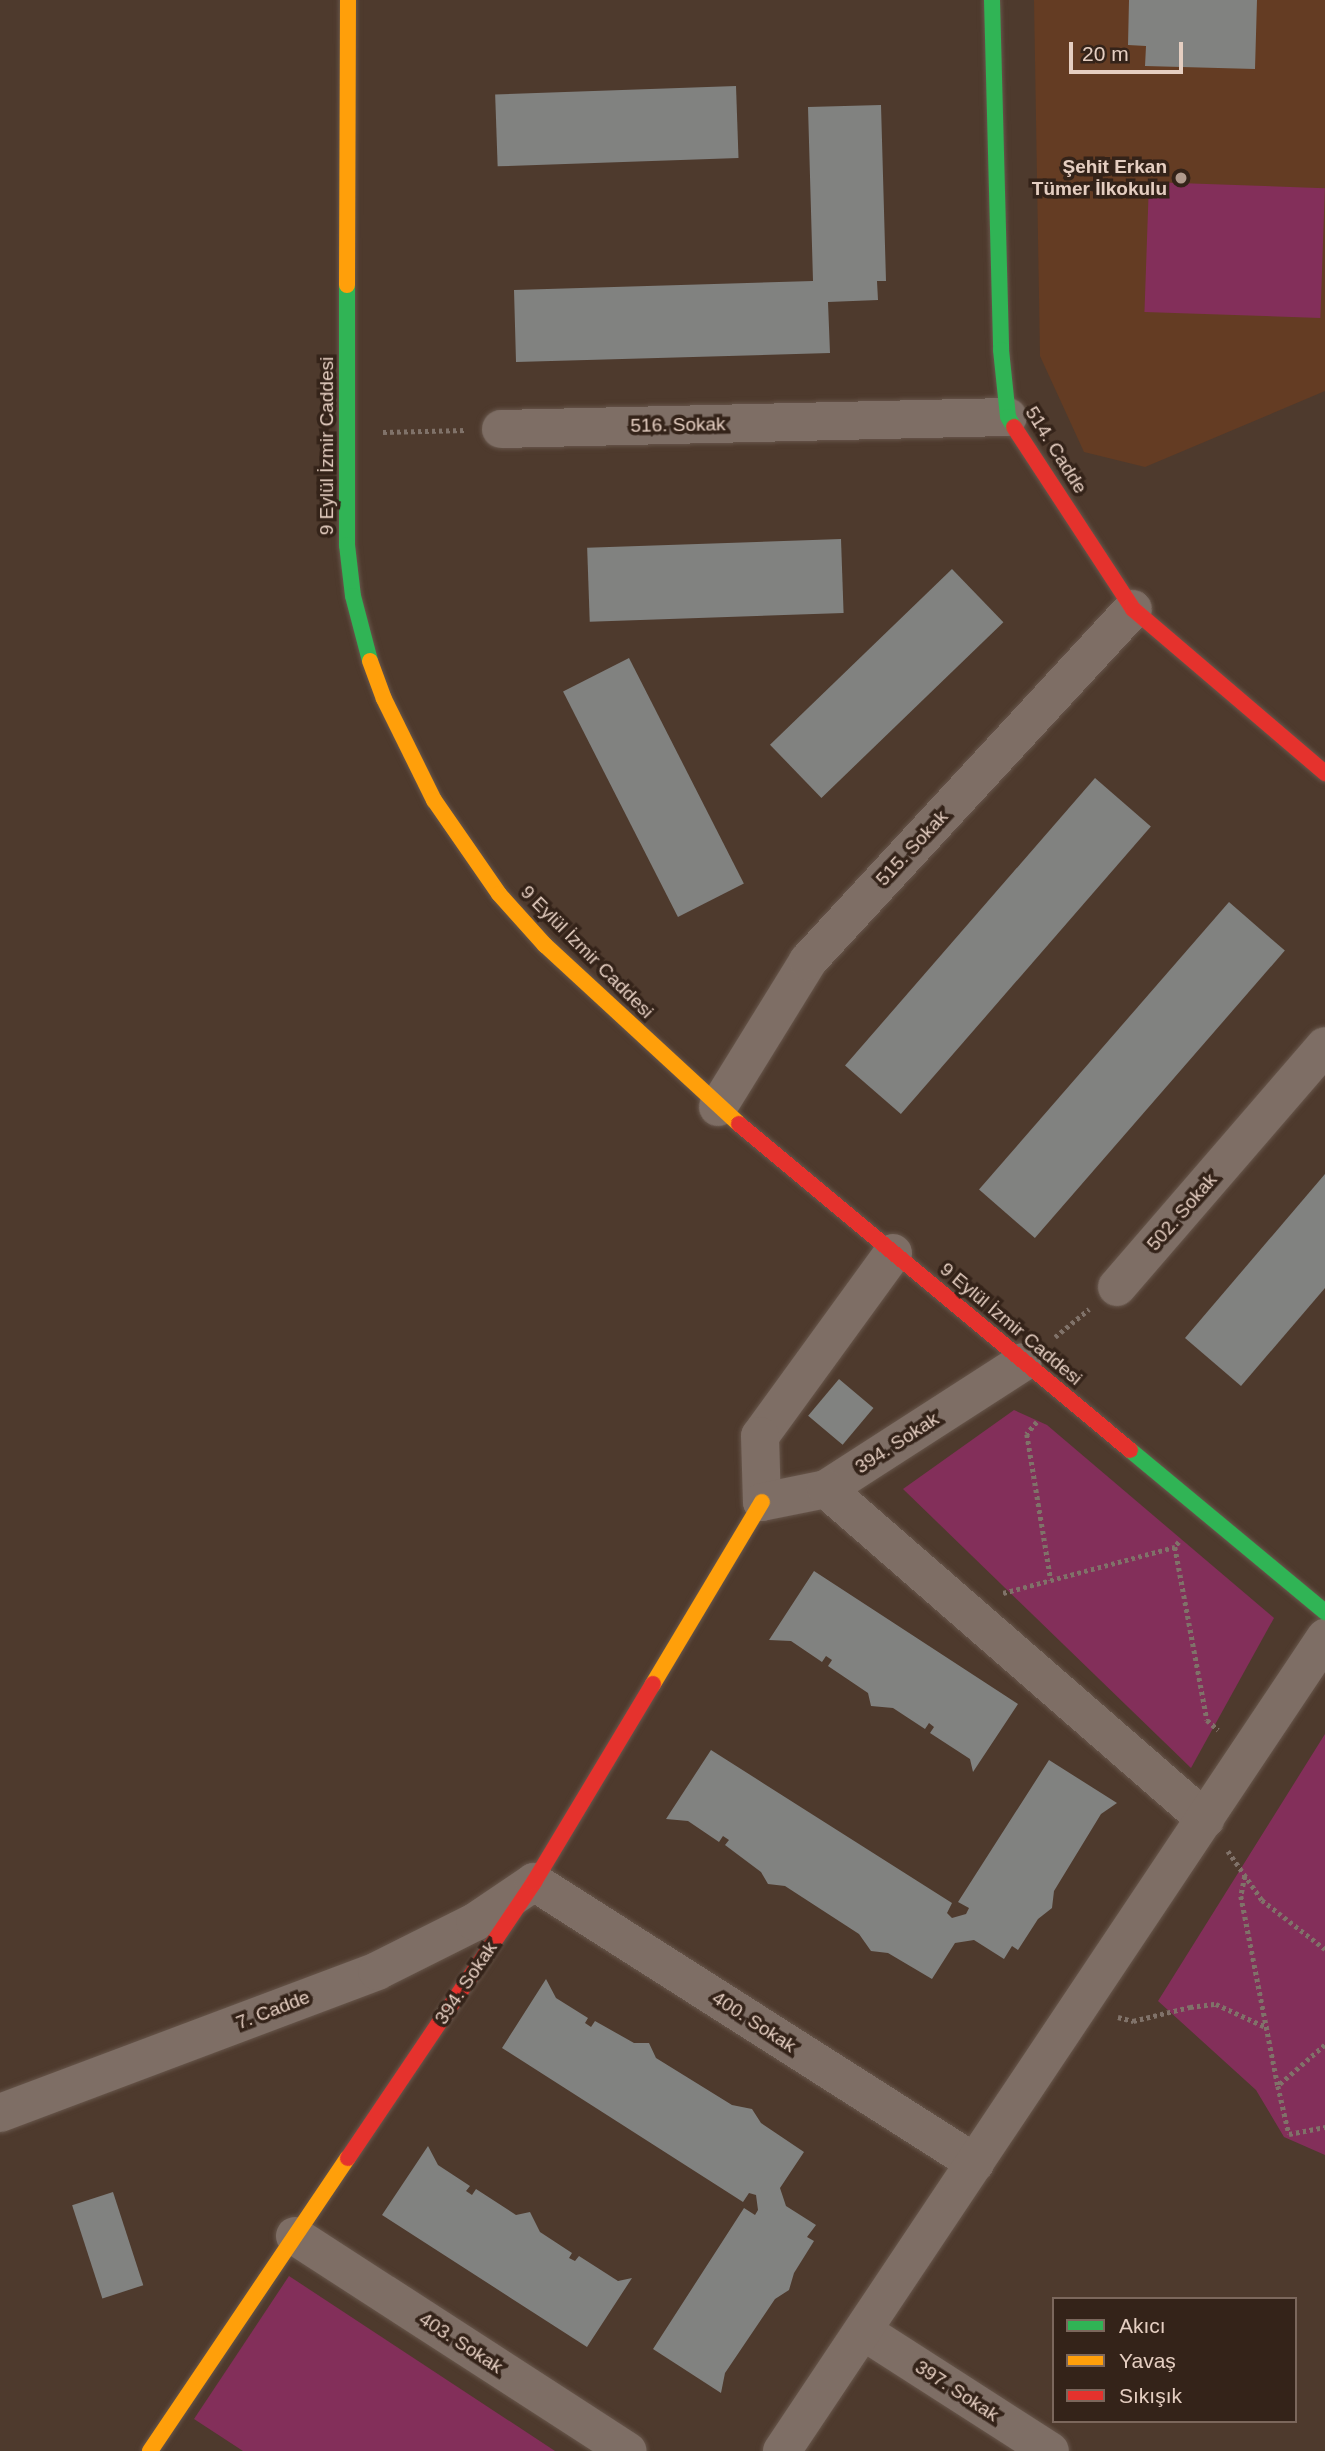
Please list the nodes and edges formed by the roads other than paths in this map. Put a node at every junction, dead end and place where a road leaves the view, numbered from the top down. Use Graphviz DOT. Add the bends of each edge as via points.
graph roads {
  1 [pos="348,0"];
  2 [pos="992,0"];
  3 [pos="1008,417"];
  4 [pos="501,429"];
  5 [pos="1133,609"];
  6 [pos="1325,773"];
  7 [pos="1325,1046"];
  8 [pos="718,1107"];
  9 [pos="893,1253"];
  10 [pos="1117,1287"];
  11 [pos="1023,1362"];
  12 [pos="826,1489"];
  13 [pos="762,1503"];
  14 [pos="1325,1612"];
  15 [pos="1325,1638"];
  16 [pos="1205,1819"];
  17 [pos="534,1882"];
  18 [pos="0,2113"];
  19 [pos="975,2163"];
  20 [pos="295,2235"];
  21 [pos="863,2331"];
  22 [pos="150,2451"];
  23 [pos="626,2451"];
  24 [pos="782,2451"];
  25 [pos="1050,2451"];
  1 -- 8 [label="main road, 9 Eylül İzmir Caddesi" via="348,545 353,597 384,699 434,800 499,894 545,945"];
  2 -- 3 [label="main road, 514. Cadde" via="1001,350"];
  3 -- 4 [label="street, 516. Sokak"];
  3 -- 5 [label="main road, 514. Cadde"];
  5 -- 6 [label="main road, 514. Cadde"];
  5 -- 8 [label="street, 515. Sokak" via="808,961"];
  7 -- 10 [label="street, 502. Sokak"];
  8 -- 9 [label="main road, 9 Eylül İzmir Caddesi"];
  9 -- 11 [label="main road, 9 Eylül İzmir Caddesi"];
  9 -- 13 [label="street" via="760,1436"];
  11 -- 12 [label="street, 394. Sokak"];
  11 -- 14 [label="main road, 9 Eylül İzmir Caddesi"];
  12 -- 13 [label="street, 394. Sokak"];
  12 -- 16 [label="street"];
  13 -- 17 [label="main road, 394. Sokak"];
  15 -- 16 [label="street"];
  16 -- 19 [label="street"];
  17 -- 18 [label="street, 7. Cadde" via="475,1922 377,1971"];
  17 -- 19 [label="street, 400. Sokak"];
  17 -- 20 [label="main road, 394. Sokak"];
  19 -- 21 [label="street"];
  20 -- 22 [label="main road, 394. Sokak"];
  20 -- 23 [label="street, 403. Sokak"];
  21 -- 24 [label="street"];
  21 -- 25 [label="street, 397. Sokak"];
}
